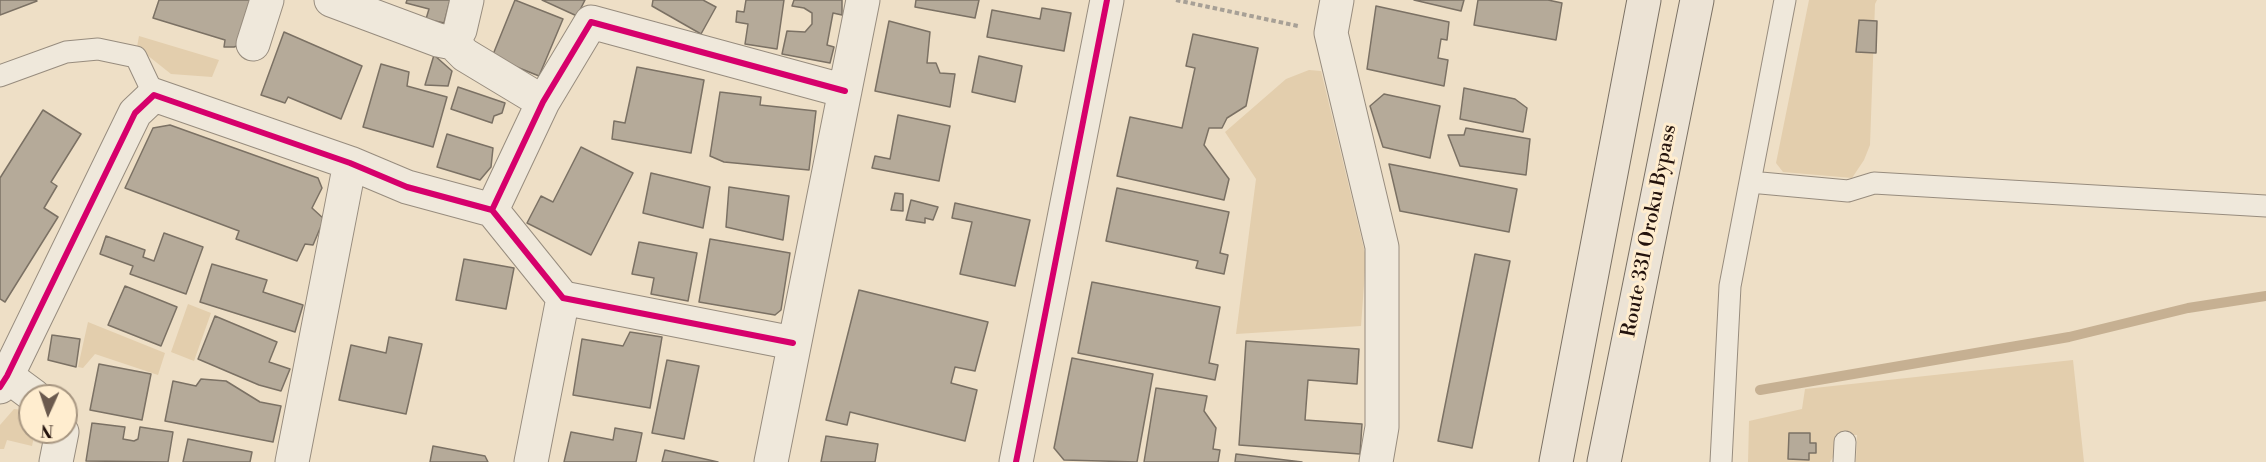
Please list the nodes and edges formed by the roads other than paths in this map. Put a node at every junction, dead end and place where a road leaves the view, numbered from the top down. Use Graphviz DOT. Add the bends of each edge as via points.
graph roads {
  1 [pos="267,0"];
  2 [pos="331,0"];
  3 [pos="467,0"];
  4 [pos="863,0"];
  5 [pos="1107,0"];
  6 [pos="1337,0"];
  7 [pos="1644,0"];
  8 [pos="1697,0"];
  9 [pos="1785,0"];
  10 [pos="597,11"];
  11 [pos="453,43"];
  12 [pos="253,44"];
  13 [pos="0,75"];
  14 [pos="845,92"];
  15 [pos="154,95"];
  16 [pos="543,102"];
  17 [pos="350,163"];
  18 [pos="1750,182"];
  19 [pos="2266,206"];
  20 [pos="492,210"];
  21 [pos="563,298"];
  22 [pos="793,342"];
  23 [pos="4,381"];
  24 [pos="18,388"];
  25 [pos="60,444"];
  26 [pos="56,462"];
  27 [pos="292,462"];
  28 [pos="531,462"];
  29 [pos="771,462"];
  30 [pos="1016,462"];
  31 [pos="1376,462"];
  32 [pos="1556,462"];
  33 [pos="1604,462"];
  34 [pos="1721,462"];
  1 -- 12 [label="street"];
  2 -- 11 [label="street"];
  3 -- 11 [label="street"];
  4 -- 14 [label="street"];
  5 -- 30 [label="street"];
  6 -- 31 [label="street" via="1331,33 1382,247 1382,427"];
  7 -- 32 [label="highway"];
  8 -- 33 [label="highway, Route 331 Oroku Bypass"];
  9 -- 18 [label="lane"];
  10 -- 14 [label="street"];
  10 -- 16 [label="street"];
  11 -- 16 [label="street" via="465,55"];
  13 -- 15 [label="lane" via="66,52 98,49 136,57"];
  14 -- 22 [label="street"];
  15 -- 17 [label="street"];
  15 -- 23 [label="street" via="135,113"];
  16 -- 20 [label="street"];
  17 -- 20 [label="street" via="407,187"];
  17 -- 27 [label="street"];
  18 -- 19 [label="lane" via="1848,191 1874,183"];
  18 -- 34 [label="lane" via="1730,286"];
  20 -- 21 [label="street"];
  21 -- 22 [label="street"];
  21 -- 28 [label="street"];
  22 -- 29 [label="street"];
  23 -- 24 [label="street"];
  25 -- 26 [label="street"];
}
